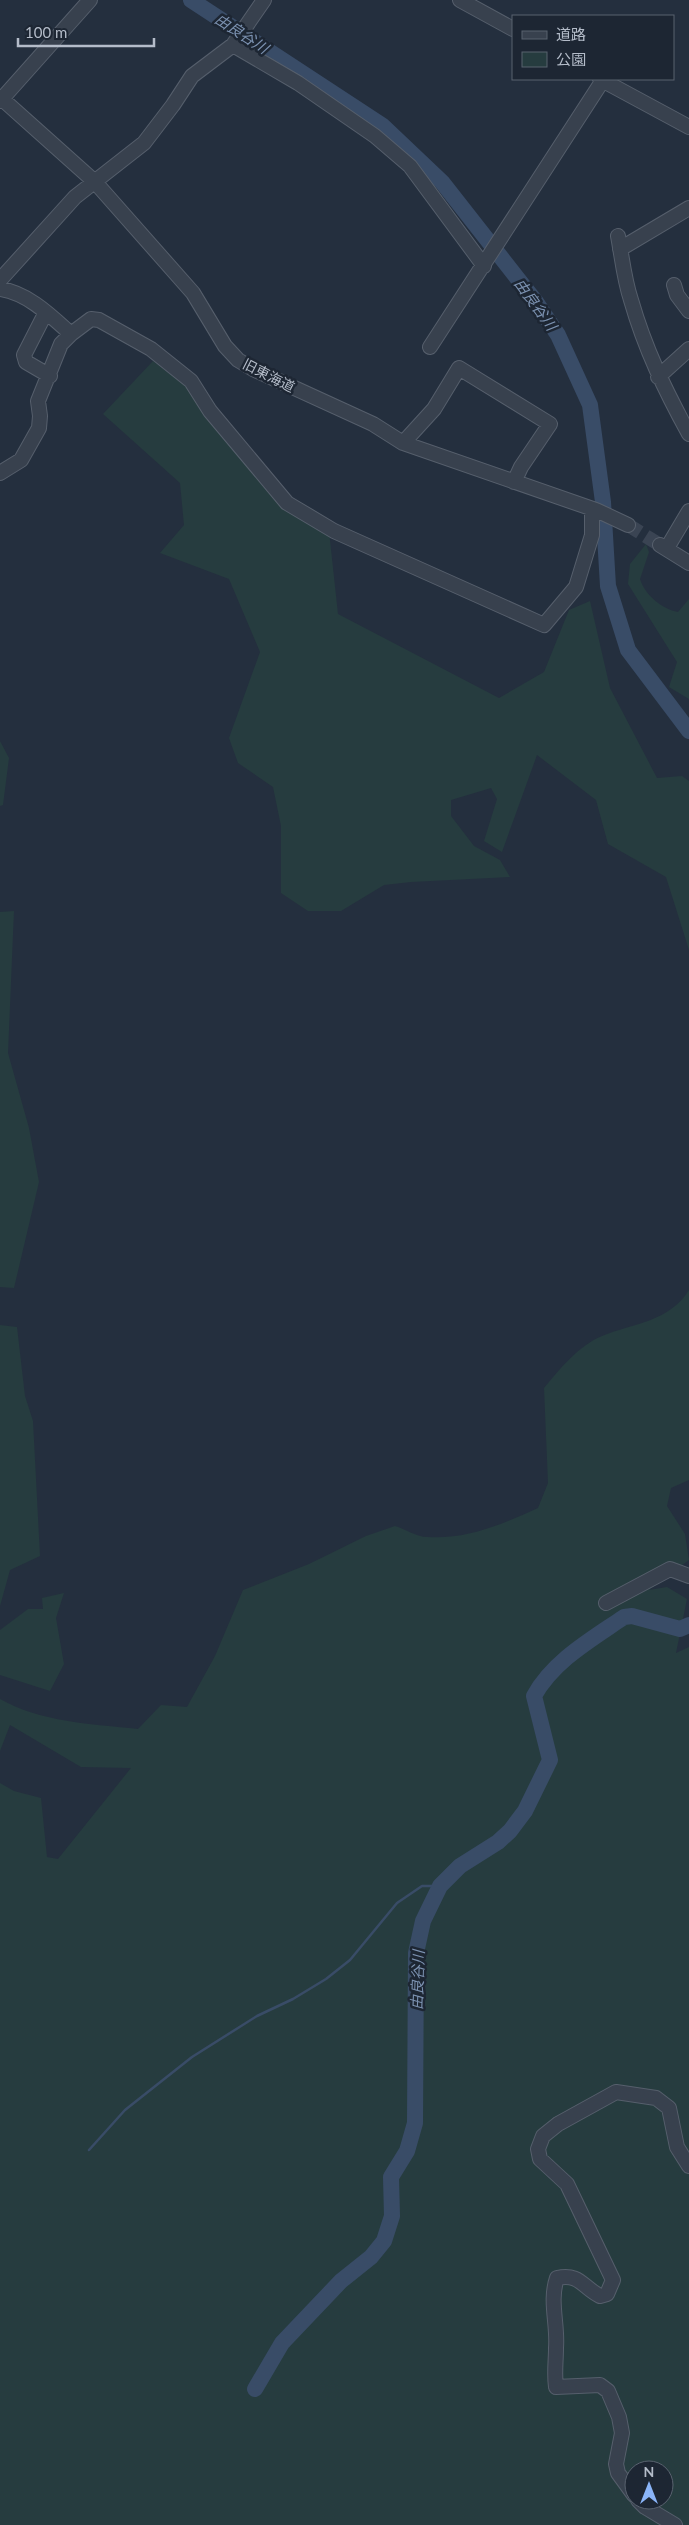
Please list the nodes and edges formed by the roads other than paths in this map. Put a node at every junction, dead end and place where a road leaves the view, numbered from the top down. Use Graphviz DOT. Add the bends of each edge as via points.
graph roads {
  1 [pos="90,0"];
  2 [pos="264,0"];
  3 [pos="460,0"];
  4 [pos="512,28"];
  5 [pos="233,45"];
  6 [pos="601,80"];
  7 [pos="1,99"];
  8 [pos="689,127"];
  9 [pos="95,182"];
  10 [pos="689,208"];
  11 [pos="485,264"];
  12 [pos="0,280"];
  13 [pos="674,285"];
  14 [pos="0,289"];
  15 [pos="689,310"];
  16 [pos="46,312"];
  17 [pos="72,334"];
  18 [pos="430,347"];
  19 [pos="689,349"];
  20 [pos="50,376"];
  21 [pos="658,377"];
  22 [pos="689,434"];
  23 [pos="403,443"];
  24 [pos="0,473"];
  25 [pos="514,482"];
  26 [pos="594,509"];
  27 [pos="689,511"];
  28 [pos="628,524"];
  29 [pos="689,563"];
  30 [pos="689,1576"];
  31 [pos="606,1603"];
  32 [pos="689,2166"];
  33 [pos="624,2482"];
  34 [pos="650,2510"];
  35 [pos="675,2525"];
  1 -- 7 [label="street"];
  2 -- 5 [label="street"];
  3 -- 4 [label="street"];
  5 -- 9 [label="street" via="192,76 144,143"];
  5 -- 11 [label="street" via="298,83 375,136 410,166"];
  6 -- 8 [label="street"];
  6 -- 11 [label="street"];
  7 -- 9 [label="street, 旧東海道"];
  9 -- 12 [label="street" via="55,216"];
  9 -- 23 [label="street, 旧東海道" via="193,293 225,346 238,360 373,424"];
  10 -- 21 [label="street" via="619,243 630,298"];
  11 -- 18 [label="street"];
  13 -- 15 [label="street" via="677,295"];
  14 -- 16 [label="street" via="24,297"];
  16 -- 17 [label="street"];
  16 -- 20 [label="street" via="24,355 26,362"];
  17 -- 20 [label="street" via="61,344"];
  17 -- 26 [label="street" via="91,319 99,320 151,349 191,381 210,411 287,503 334,532 544,625 576,587 592,535"];
  19 -- 21 [label="street"];
  20 -- 24 [label="street" via="38,401 39,428 21,460"];
  21 -- 22 [label="street"];
  23 -- 25 [label="street, 旧東海道"];
  23 -- 25 [label="street" via="434,409 459,368 550,424"];
  25 -- 26 [label="street, 旧東海道"];
  26 -- 28 [label="street, 旧東海道"];
  27 -- 29 [label="street" via="664,547"];
  30 -- 31 [label="street" via="670,1569"];
  32 -- 33 [label="street" via="677,2147 669,2108 656,2098 616,2092 558,2124 543,2136 538,2149 540,2159 567,2184 613,2280 607,2294 600,2296 578,2279 568,2275 557,2278 552,2295 556,2326 553,2371 556,2387 600,2385 608,2391 622,2433 616,2464"];
  34 -- 35 [label="street"];
}
